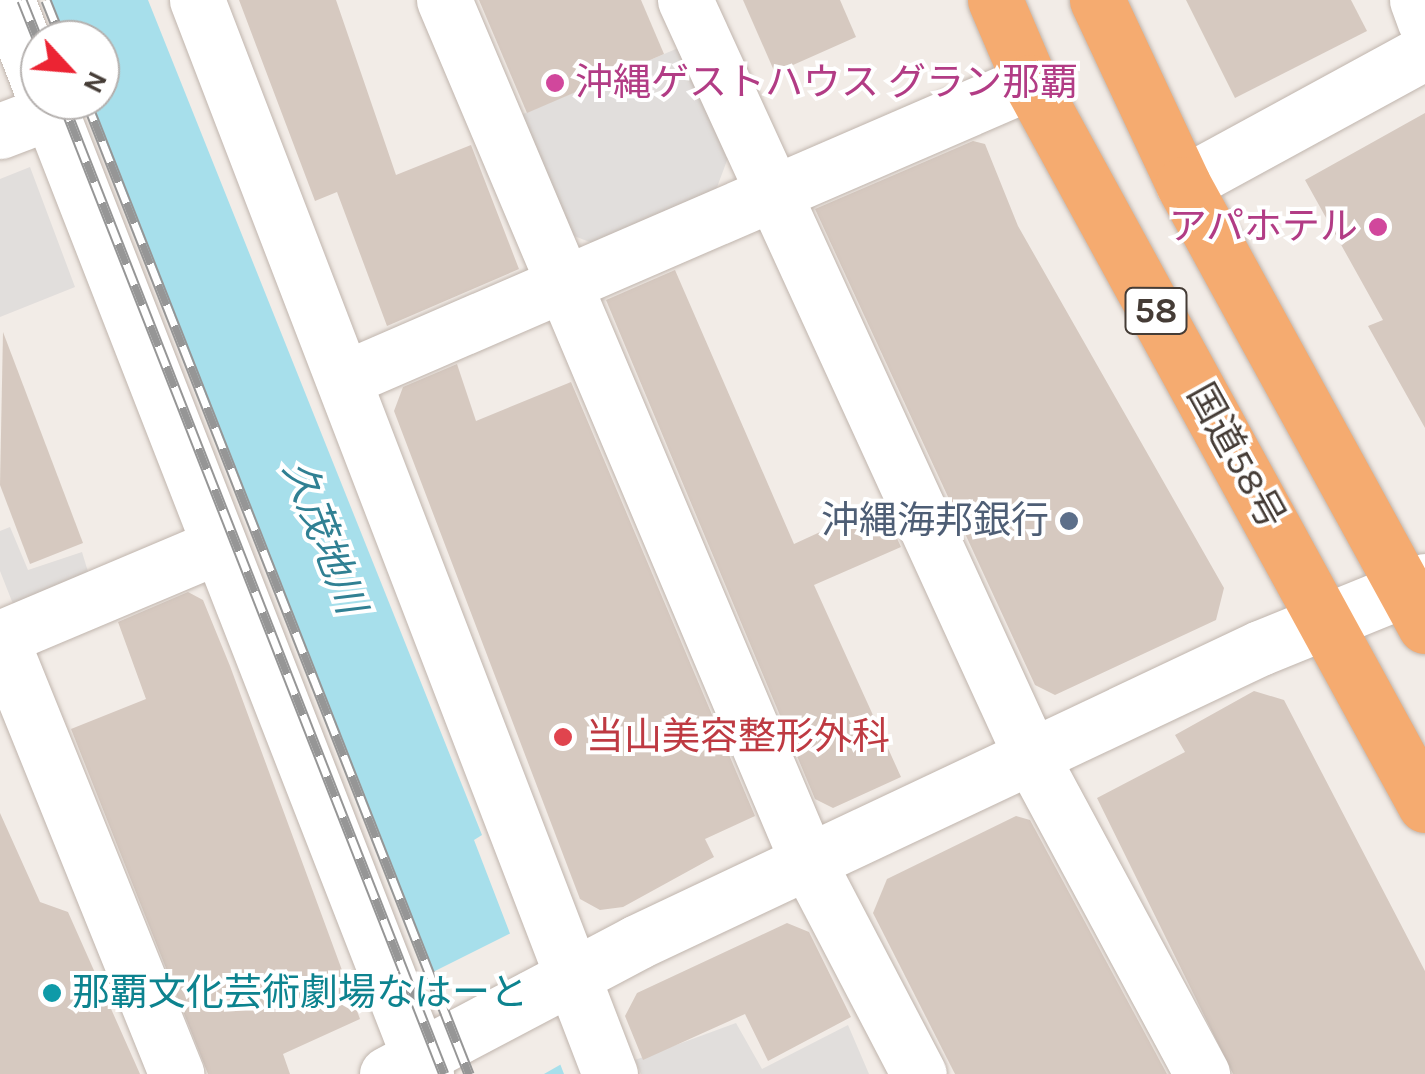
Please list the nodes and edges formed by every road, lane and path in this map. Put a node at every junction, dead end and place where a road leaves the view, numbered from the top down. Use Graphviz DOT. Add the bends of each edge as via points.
graph roads {
  1 [pos="7,0"];
  2 [pos="197,0"];
  3 [pos="444,0"];
  4 [pos="685,0"];
  5 [pos="995,0"];
  6 [pos="1097,0"];
  7 [pos="1417,0"];
  8 [pos="1425,22"];
  9 [pos="20,34"];
  10 [pos="1425,52"];
  11 [pos="1030,82"];
  12 [pos="53,120"];
  13 [pos="1183,184"];
  14 [pos="768,193"];
  15 [pos="562,284"];
  16 [pos="346,378"];
  17 [pos="218,546"];
  18 [pos="1418,598"];
  19 [pos="1325,618"];
  20 [pos="0,638"];
  21 [pos="1032,758"];
  22 [pos="1425,805"];
  23 [pos="808,862"];
  24 [pos="559,983"];
  25 [pos="422,1060"];
  26 [pos="177,1074"];
  27 [pos="610,1074"];
  28 [pos="918,1074"];
  29 [pos="1202,1074"];
  1 -- 9 [label="street"];
  2 -- 16 [label="street"];
  3 -- 15 [label="street"];
  4 -- 14 [label="street"];
  5 -- 11 [label="highway, 国道58号 / 58"];
  6 -- 13 [label="highway, 58"];
  7 -- 8 [label="street"];
  10 -- 13 [label="street"];
  11 -- 14 [label="street"];
  11 -- 19 [label="highway, 国道58号 / 58"];
  12 -- 17 [label="street"];
  13 -- 18 [label="highway, 58"];
  14 -- 15 [label="street"];
  14 -- 21 [label="street"];
  15 -- 16 [label="street"];
  15 -- 23 [label="street"];
  16 -- 24 [label="street"];
  17 -- 20 [label="street"];
  17 -- 25 [label="street"];
  18 -- 19 [label="street"];
  19 -- 21 [label="street"];
  19 -- 22 [label="highway, 国道58号 / 58"];
  20 -- 26 [label="street"];
  21 -- 23 [label="street"];
  21 -- 29 [label="street"];
  23 -- 24 [label="street"];
  23 -- 28 [label="street"];
  24 -- 25 [label="street"];
  24 -- 27 [label="street"];
}
